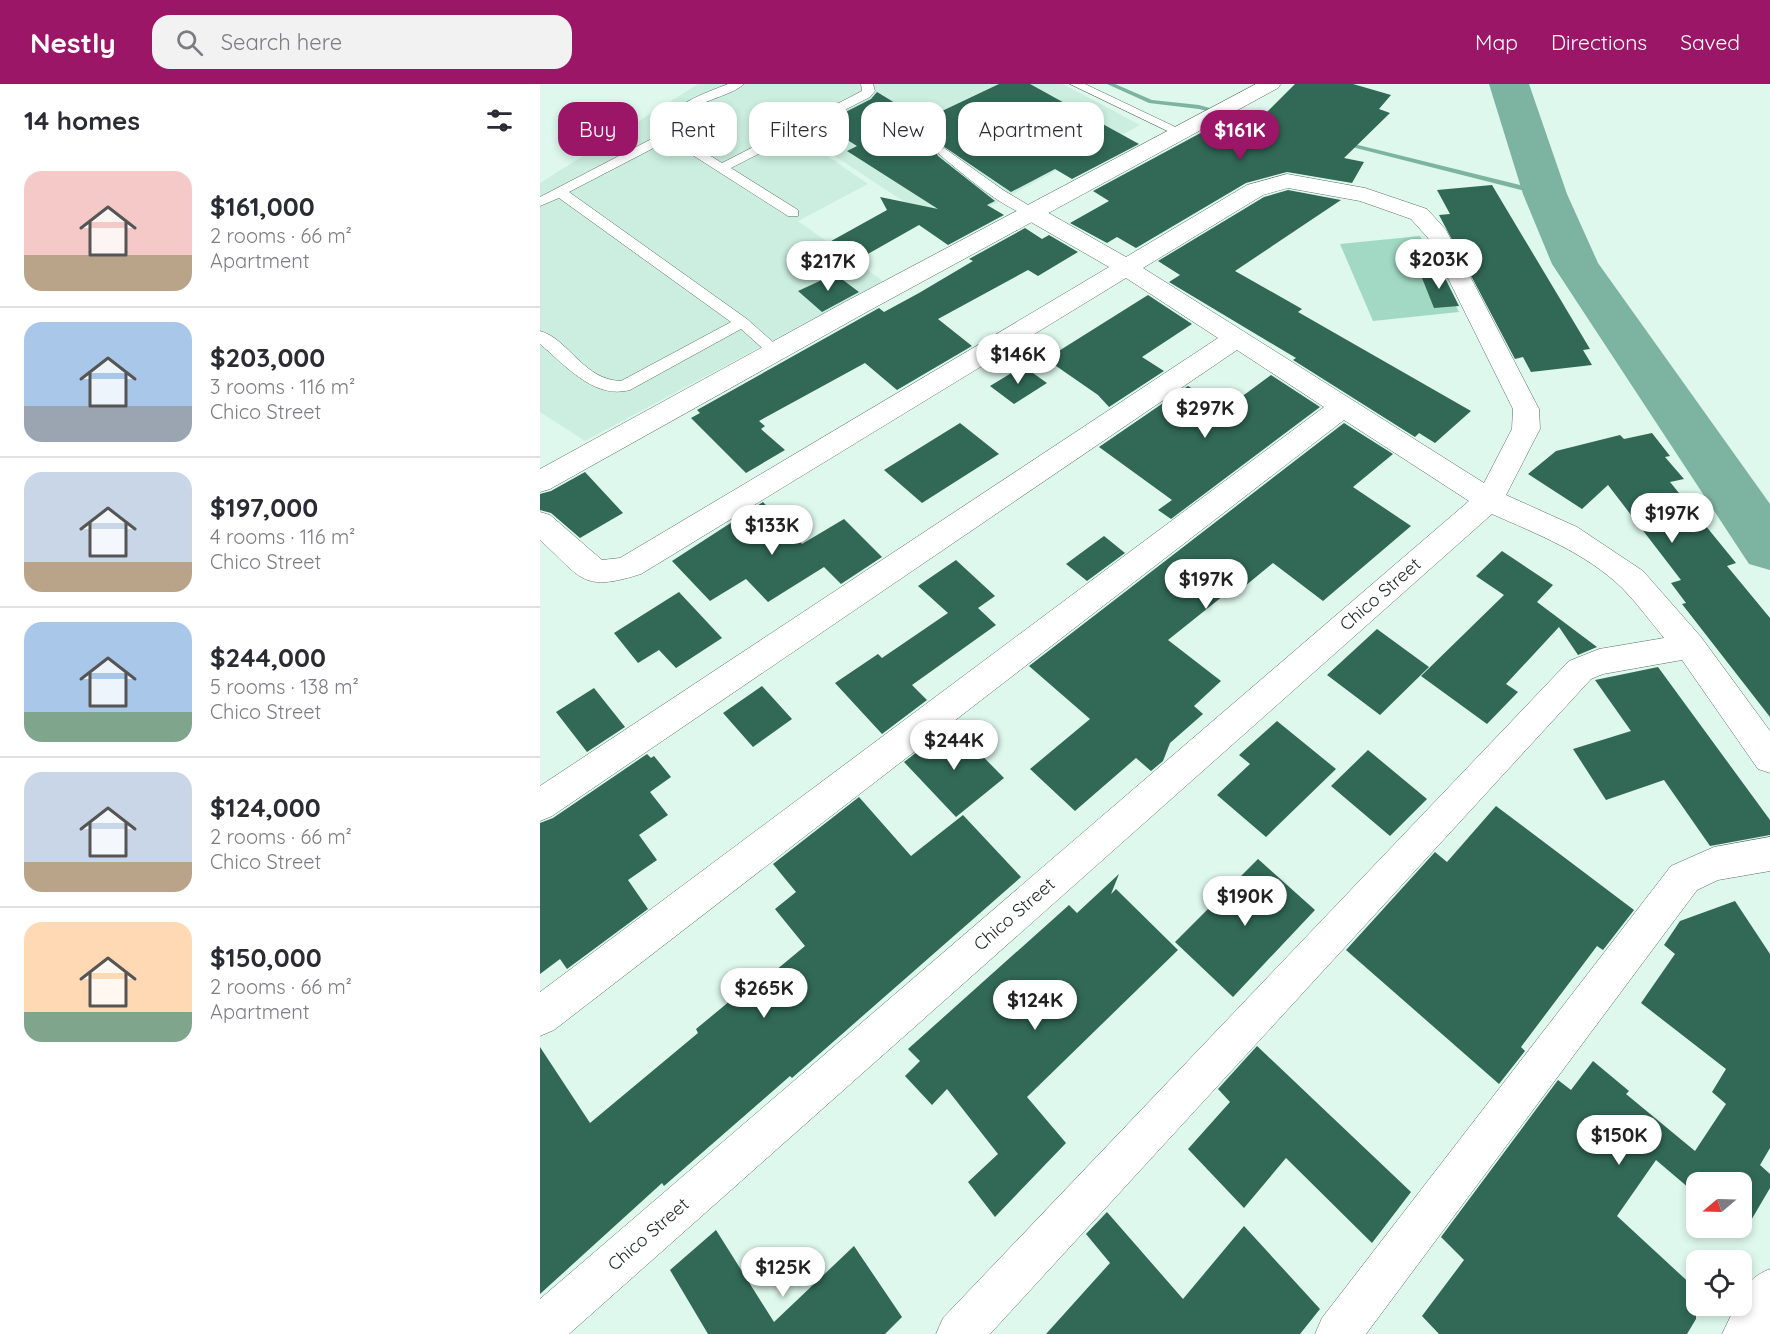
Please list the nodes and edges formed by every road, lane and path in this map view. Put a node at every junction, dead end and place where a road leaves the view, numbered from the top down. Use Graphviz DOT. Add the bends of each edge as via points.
graph roads {
  1 [pos="738,84"];
  2 [pos="867,84"];
  3 [pos="1076,84"];
  4 [pos="1266,85"];
  5 [pos="700,102"];
  6 [pos="1190,128"];
  7 [pos="650,145"];
  8 [pos="946,154"];
  9 [pos="705,156"];
  10 [pos="724,167"];
  11 [pos="560,192"];
  12 [pos="540,202"];
  13 [pos="1030,212"];
  14 [pos="793,213"];
  15 [pos="1127,268"];
  16 [pos="742,322"];
  17 [pos="540,336"];
  18 [pos="1235,339"];
  19 [pos="775,351"];
  20 [pos="1344,406"];
  21 [pos="540,482"];
  22 [pos="1489,500"];
  23 [pos="540,523"];
  24 [pos="1690,646"];
  25 [pos="1770,758"];
  26 [pos="540,805"];
  27 [pos="1770,854"];
  28 [pos="540,1016"];
  29 [pos="1770,1291"];
  30 [pos="540,1329"];
  31 [pos="959,1334"];
  32 [pos="1338,1334"];
  33 [pos="1745,1334"];
  1 -- 5 [label="lane"];
  2 -- 10 [label="lane" via="866,94"];
  3 -- 6 [label="lane" via="1114,104"];
  4 -- 6 [label="street"];
  6 -- 13 [label="street"];
  7 -- 11 [label="lane"];
  8 -- 13 [label="lane"];
  9 -- 10 [label="lane"];
  10 -- 14 [label="lane"];
  11 -- 12 [label="lane"];
  11 -- 16 [label="lane"];
  13 -- 15 [label="street"];
  13 -- 19 [label="street"];
  15 -- 18 [label="street"];
  15 -- 22 [label="street" via="1255,190 1273,183 1287,181 1365,195 1419,214 1438,235 1526,409 1526,429"];
  15 -- 23 [label="street" via="630,566 595,572"];
  16 -- 17 [label="lane" via="624,386 614,387 597,381"];
  16 -- 19 [label="lane"];
  18 -- 20 [label="street"];
  18 -- 26 [label="street"];
  19 -- 21 [label="street"];
  20 -- 22 [label="street"];
  20 -- 28 [label="street"];
  22 -- 24 [label="street" via="1567,535 1604,558 1632,579"];
  22 -- 30 [label="street, Chico Street"];
  24 -- 25 [label="street"];
  24 -- 31 [label="street" via="1599,662 1580,670"];
  27 -- 32 [label="street" via="1714,864 1684,878"];
  29 -- 33 [label="street"];
}
